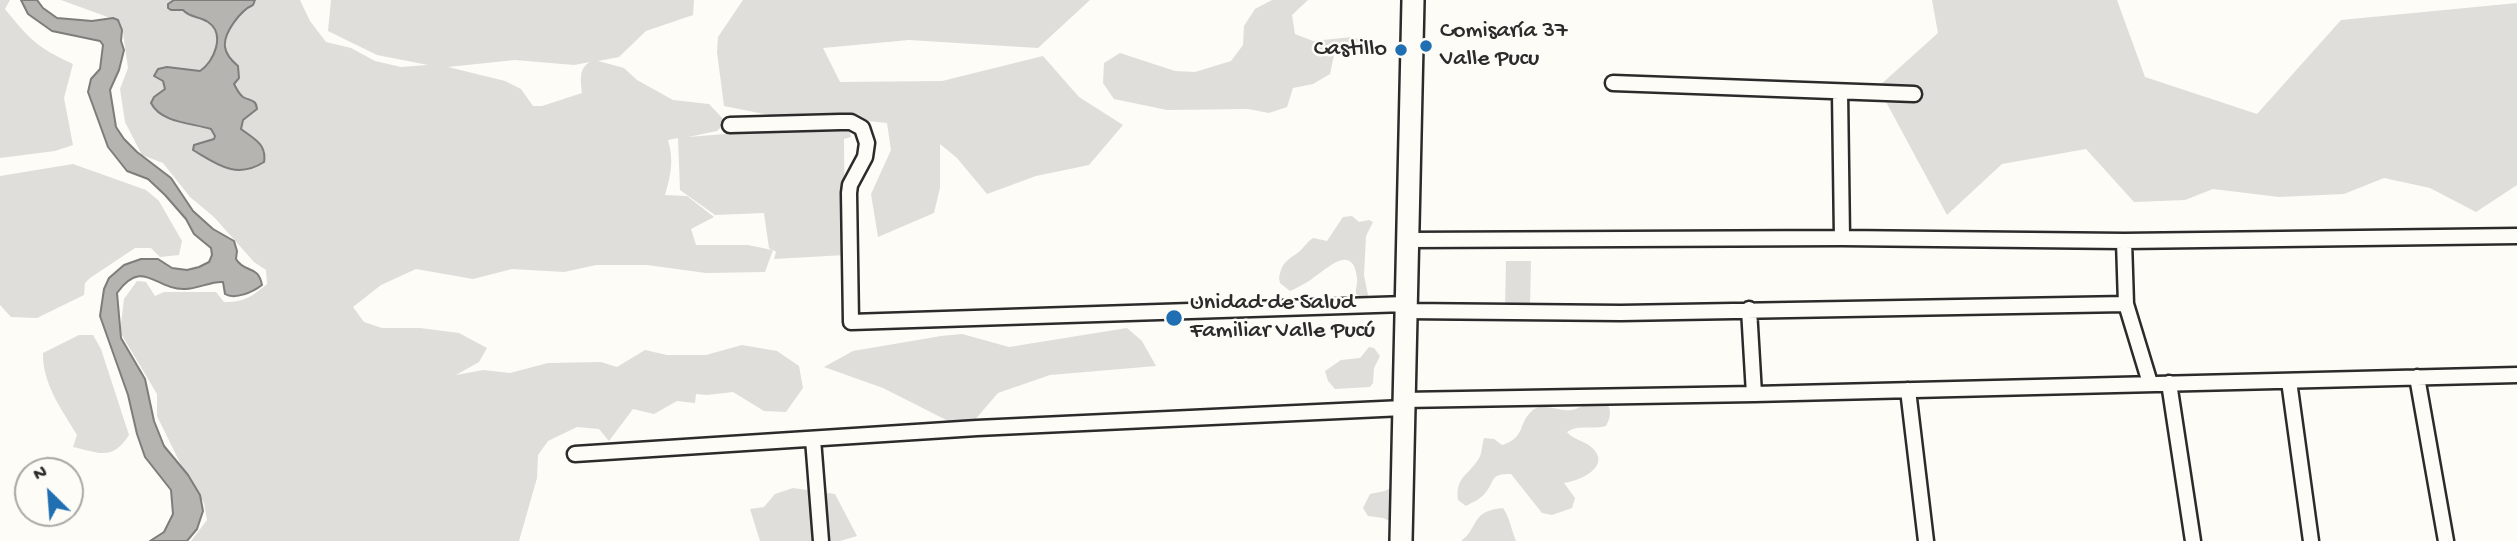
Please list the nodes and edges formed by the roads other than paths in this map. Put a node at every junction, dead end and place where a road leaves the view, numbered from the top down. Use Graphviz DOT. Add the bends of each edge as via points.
graph roads {
  1 [pos="1413,0"];
  2 [pos="1613,83"];
  3 [pos="1840,92"];
  4 [pos="1914,94"];
  5 [pos="730,125"];
  6 [pos="2517,236"];
  7 [pos="1842,239"];
  8 [pos="1408,240"];
  9 [pos="2124,241"];
  10 [pos="2126,304"];
  11 [pos="1406,308"];
  12 [pos="1749,309"];
  13 [pos="2517,375"];
  14 [pos="2417,377"];
  15 [pos="2289,381"];
  16 [pos="2150,383"];
  17 [pos="2169,383"];
  18 [pos="1908,390"];
  19 [pos="1754,394"];
  20 [pos="1403,404"];
  21 [pos="813,439"];
  22 [pos="575,454"];
  23 [pos="821,541"];
  24 [pos="1401,541"];
  25 [pos="1926,541"];
  26 [pos="2193,541"];
  27 [pos="2311,541"];
  28 [pos="2446,541"];
  1 -- 8 [label="main road"];
  2 -- 3 [label="street"];
  3 -- 4 [label="street"];
  3 -- 7 [label="street"];
  5 -- 11 [label="street" via="851,122 864,131 867,150 849,193 851,322"];
  6 -- 9 [label="street"];
  7 -- 8 [label="street"];
  7 -- 9 [label="street"];
  8 -- 11 [label="main road"];
  9 -- 10 [label="street"];
  10 -- 12 [label="street"];
  10 -- 16 [label="street"];
  11 -- 12 [label="street" via="1622,313"];
  11 -- 20 [label="main road"];
  12 -- 19 [label="street"];
  13 -- 14 [label="street"];
  14 -- 15 [label="street"];
  14 -- 28 [label="street"];
  15 -- 17 [label="street"];
  15 -- 27 [label="street"];
  16 -- 17 [label="street"];
  16 -- 18 [label="street"];
  17 -- 26 [label="street"];
  18 -- 19 [label="street"];
  18 -- 25 [label="street"];
  19 -- 20 [label="street"];
  20 -- 21 [label="street"];
  20 -- 24 [label="main road"];
  21 -- 22 [label="street"];
  21 -- 23 [label="street"];
}
